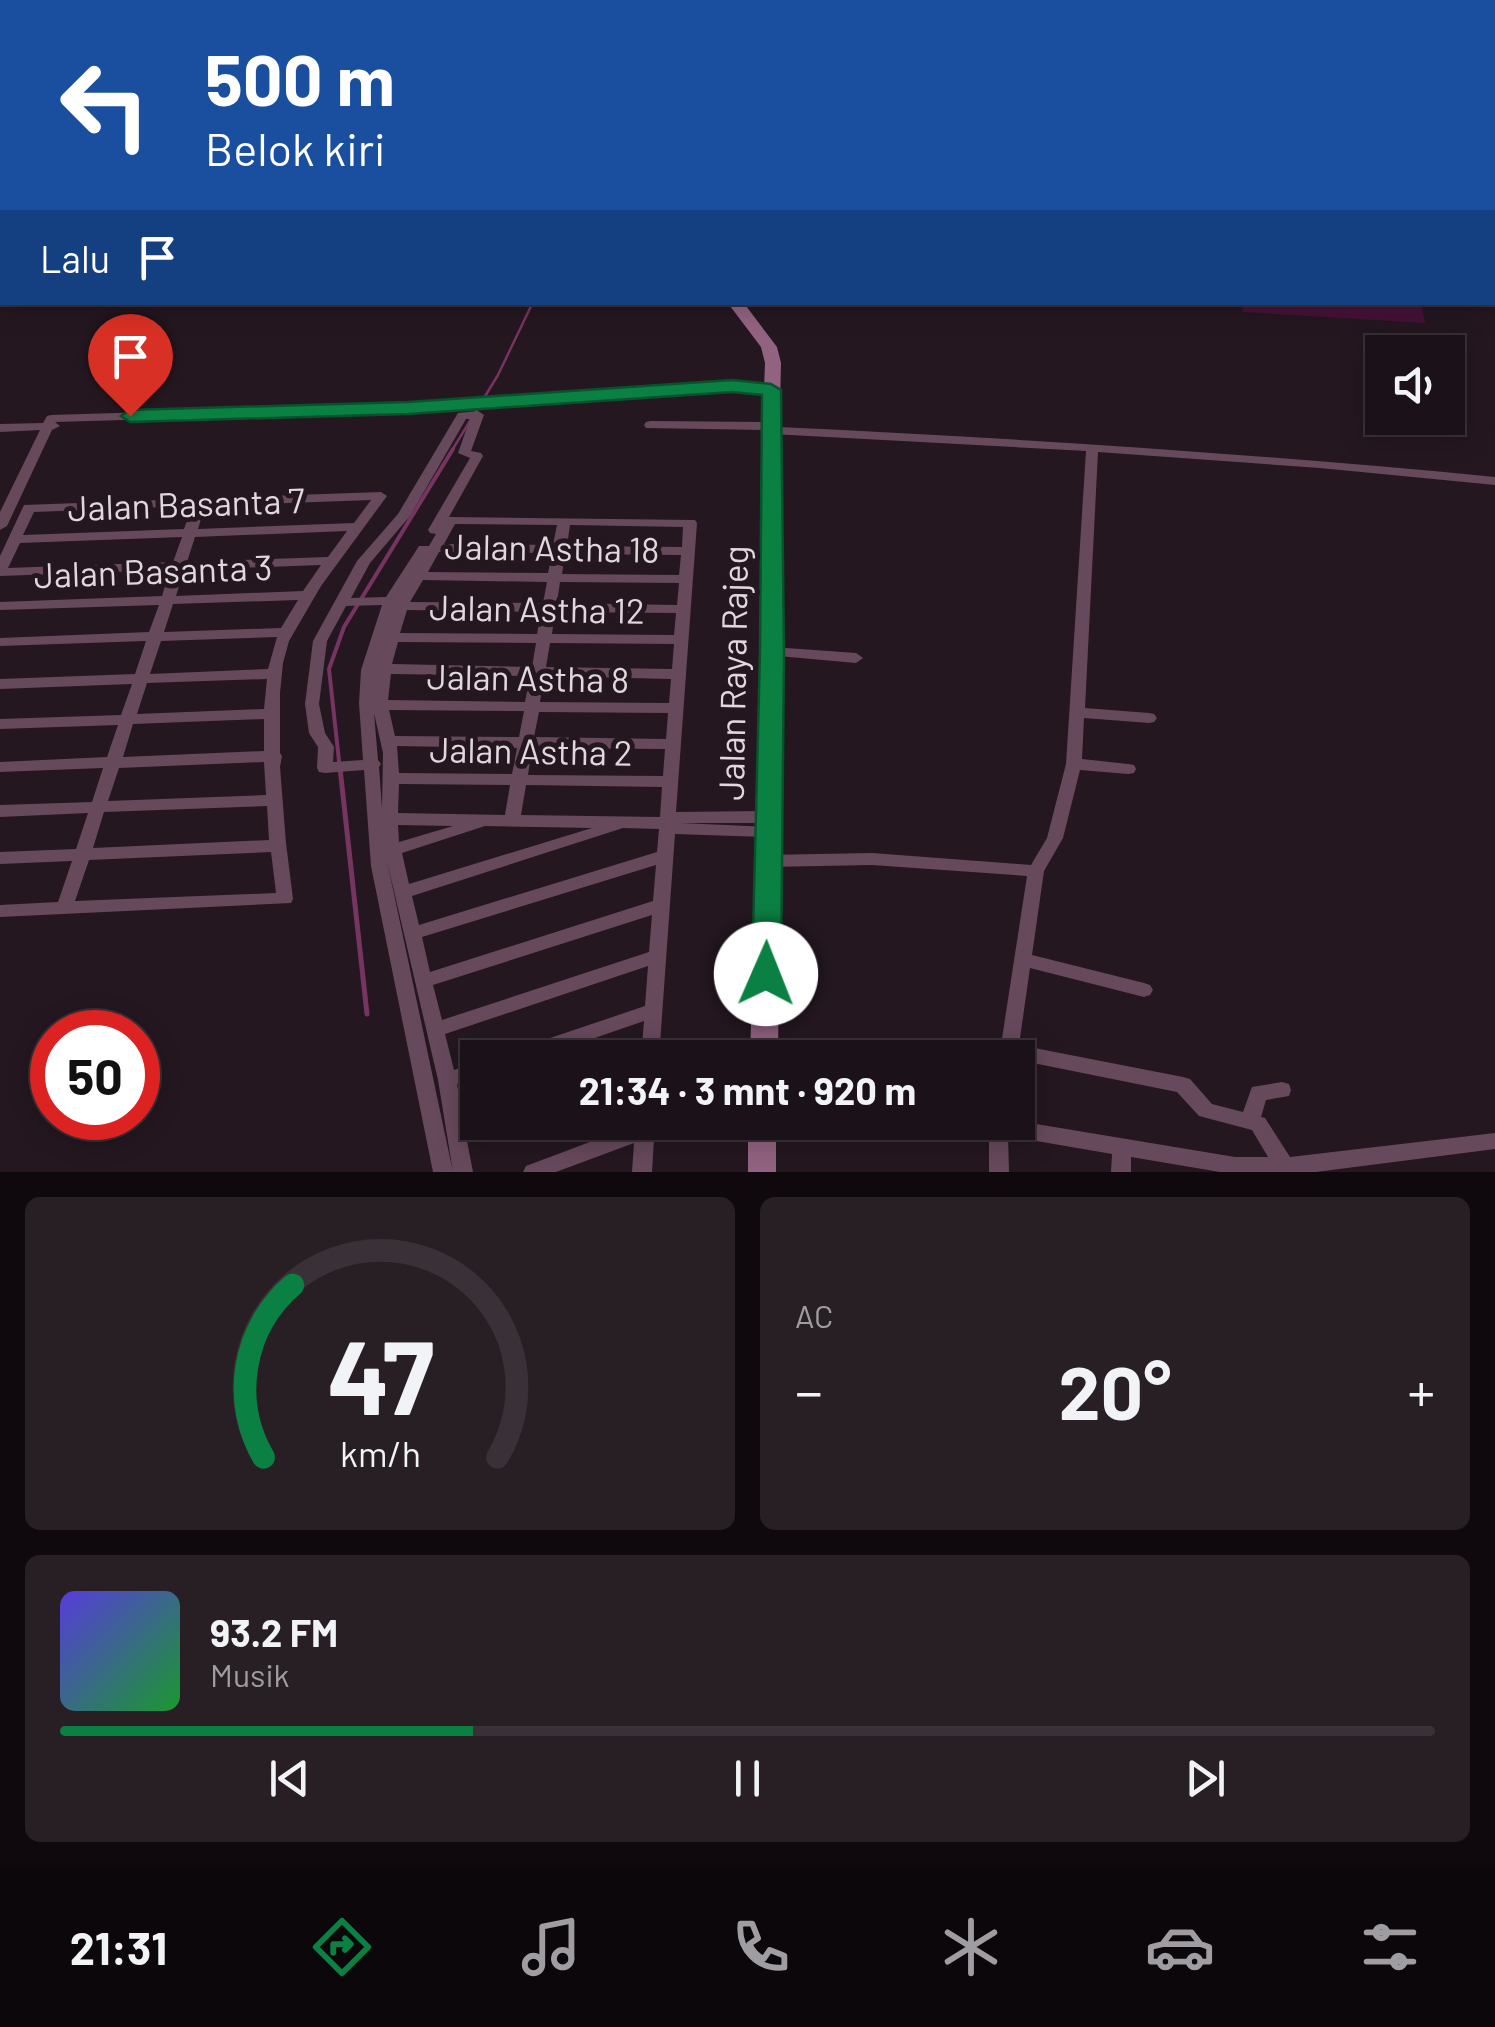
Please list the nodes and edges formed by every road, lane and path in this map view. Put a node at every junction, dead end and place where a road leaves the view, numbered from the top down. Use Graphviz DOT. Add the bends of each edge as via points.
graph roads {
  1 [pos="737,305"];
  2 [pos="732,386"];
  3 [pos="771,386"];
  4 [pos="48,426"];
  5 [pos="650,426"];
  6 [pos="0,428"];
  7 [pos="772,428"];
  8 [pos="1092,449"];
  9 [pos="1495,482"];
  10 [pos="200,502"];
  11 [pos="564,522"];
  12 [pos="0,526"];
  13 [pos="358,527"];
  14 [pos="189,533"];
  15 [pos="15,539"];
  16 [pos="435,548"];
  17 [pos="560,549"];
  18 [pos="688,551"];
  19 [pos="334,561"];
  20 [pos="178,566"];
  21 [pos="0,572"];
  22 [pos="419,576"];
  23 [pos="554,577"];
  24 [pos="686,579"];
  25 [pos="309,595"];
  26 [pos="167,600"];
  27 [pos="352,602"];
  28 [pos="396,604"];
  29 [pos="0,606"];
  30 [pos="549,608"];
  31 [pos="684,609"];
  32 [pos="286,632"];
  33 [pos="155,637"];
  34 [pos="392,637"];
  35 [pos="544,638"];
  36 [pos="681,640"];
  37 [pos="0,642"];
  38 [pos="772,652"];
  39 [pos="856,658"];
  40 [pos="384,670"];
  41 [pos="538,672"];
  42 [pos="272,674"];
  43 [pos="679,674"];
  44 [pos="141,678"];
  45 [pos="0,684"];
  46 [pos="380,705"];
  47 [pos="532,707"];
  48 [pos="676,708"];
  49 [pos="1076,712"];
  50 [pos="273,714"];
  51 [pos="1149,718"];
  52 [pos="127,719"];
  53 [pos="0,724"];
  54 [pos="388,742"];
  55 [pos="526,743"];
  56 [pos="674,744"];
  57 [pos="274,756"];
  58 [pos="113,762"];
  59 [pos="373,764"];
  60 [pos="1074,764"];
  61 [pos="0,766"];
  62 [pos="1128,769"];
  63 [pos="391,778"];
  64 [pos="520,780"];
  65 [pos="671,782"];
  66 [pos="276,800"];
  67 [pos="98,807"];
  68 [pos="0,811"];
  69 [pos="390,819"];
  70 [pos="492,820"];
  71 [pos="512,820"];
  72 [pos="628,822"];
  73 [pos="668,823"];
  74 [pos="766,824"];
  75 [pos="276,846"];
  76 [pos="392,850"];
  77 [pos="82,854"];
  78 [pos="665,856"];
  79 [pos="0,858"];
  80 [pos="766,861"];
  81 [pos="1036,871"];
  82 [pos="402,893"];
  83 [pos="662,905"];
  84 [pos="64,909"];
  85 [pos="0,912"];
  86 [pos="412,934"];
  87 [pos="658,956"];
  88 [pos="1022,959"];
  89 [pos="424,981"];
  90 [pos="1144,990"];
  91 [pos="654,1010"];
  92 [pos="435,1030"];
  93 [pos="566,1040"];
  94 [pos="652,1040"];
  95 [pos="764,1040"];
  96 [pos="1010,1040"];
  97 [pos="1035,1059"];
  98 [pos="460,1076"];
  99 [pos="447,1080"];
  100 [pos="1282,1090"];
  101 [pos="1250,1120"];
  102 [pos="1035,1131"];
  103 [pos="460,1135"];
  104 [pos="457,1136"];
  105 [pos="611,1140"];
  106 [pos="644,1140"];
  107 [pos="762,1140"];
  108 [pos="998,1140"];
  109 [pos="1495,1141"];
  110 [pos="1122,1148"];
  111 [pos="1284,1165"];
  112 [pos="443,1172"];
  113 [pos="464,1172"];
  114 [pos="533,1172"];
  115 [pos="642,1172"];
  116 [pos="762,1172"];
  117 [pos="999,1172"];
  118 [pos="1122,1172"];
  1 -- 3 [label="main road, Jalan Raya Rajeg" via="769,347"];
  2 -- 3 [label="street"];
  2 -- 3 [label="street" via="761,377"];
  2 -- 4 [label="street" via="408,408 51,419"];
  3 -- 4 [label="street" via="763,394 736,390 506,408"];
  3 -- 7 [label="main road, Jalan Raya Rajeg"];
  4 -- 6 [label="street"];
  4 -- 12 [label="street"];
  5 -- 7 [label="street"];
  7 -- 8 [label="street"];
  7 -- 38 [label="main road, Jalan Raya Rajeg"];
  8 -- 9 [label="street"];
  8 -- 49 [label="street"];
  10 -- 13 [label="street" via="381,496"];
  10 -- 14 [label="street"];
  10 -- 15 [label="street" via="29,508"];
  11 -- 16 [label="street" via="451,520"];
  11 -- 17 [label="street"];
  11 -- 18 [label="street" via="690,523"];
  13 -- 14 [label="street, Jalan Basanta 7"];
  13 -- 19 [label="street"];
  14 -- 15 [label="street, Jalan Basanta 7"];
  14 -- 20 [label="street"];
  15 -- 21 [label="street"];
  16 -- 17 [label="street"];
  16 -- 22 [label="street"];
  17 -- 18 [label="street"];
  17 -- 23 [label="street"];
  18 -- 24 [label="street"];
  19 -- 20 [label="street"];
  19 -- 25 [label="street"];
  20 -- 21 [label="street"];
  20 -- 26 [label="street"];
  22 -- 23 [label="street, Jalan Astha 18"];
  22 -- 28 [label="street"];
  23 -- 24 [label="street, Jalan Astha 18"];
  23 -- 30 [label="street"];
  24 -- 31 [label="street"];
  25 -- 26 [label="street, Jalan Basanta 3"];
  25 -- 32 [label="street"];
  26 -- 29 [label="street, Jalan Basanta 3"];
  26 -- 33 [label="street"];
  27 -- 28 [label="street"];
  27 -- 28 [label="street" via="364,561 470,416 478,416 464,453 476,458"];
  27 -- 59 [label="street" via="320,641 312,704 326,746 325,768"];
  28 -- 30 [label="street"];
  28 -- 34 [label="street"];
  28 -- 59 [label="street" via="368,670"];
  30 -- 31 [label="street"];
  30 -- 35 [label="street"];
  31 -- 36 [label="street"];
  32 -- 33 [label="street"];
  32 -- 42 [label="street"];
  33 -- 37 [label="street"];
  33 -- 44 [label="street"];
  34 -- 35 [label="street, Jalan Astha 12"];
  34 -- 40 [label="street"];
  35 -- 36 [label="street, Jalan Astha 12"];
  35 -- 41 [label="street"];
  36 -- 43 [label="street"];
  38 -- 39 [label="street"];
  38 -- 74 [label="main road, Jalan Raya Rajeg"];
  40 -- 41 [label="street"];
  40 -- 46 [label="street"];
  41 -- 43 [label="street"];
  41 -- 47 [label="street"];
  42 -- 44 [label="street"];
  42 -- 50 [label="street"];
  43 -- 48 [label="street"];
  44 -- 45 [label="street"];
  44 -- 52 [label="street"];
  46 -- 47 [label="street, Jalan Astha 8"];
  46 -- 54 [label="street"];
  47 -- 48 [label="street, Jalan Astha 8"];
  47 -- 55 [label="street"];
  48 -- 56 [label="street"];
  49 -- 51 [label="street"];
  49 -- 60 [label="street"];
  50 -- 52 [label="street"];
  50 -- 57 [label="street"];
  52 -- 53 [label="street"];
  52 -- 58 [label="street"];
  54 -- 55 [label="street"];
  54 -- 63 [label="street"];
  55 -- 56 [label="street"];
  55 -- 64 [label="street"];
  56 -- 65 [label="street"];
  57 -- 58 [label="street"];
  57 -- 66 [label="street"];
  58 -- 61 [label="street"];
  58 -- 67 [label="street"];
  59 -- 112 [label="street" via="379,866"];
  60 -- 62 [label="street"];
  60 -- 81 [label="street" via="1055,838"];
  63 -- 64 [label="street, Jalan Astha 2"];
  63 -- 69 [label="street"];
  64 -- 65 [label="street, Jalan Astha 2"];
  64 -- 71 [label="street"];
  65 -- 73 [label="street"];
  66 -- 67 [label="street"];
  66 -- 75 [label="street"];
  67 -- 68 [label="street"];
  67 -- 77 [label="street"];
  69 -- 70 [label="street"];
  69 -- 76 [label="street"];
  70 -- 71 [label="street"];
  70 -- 76 [label="street"];
  71 -- 72 [label="street"];
  72 -- 73 [label="street"];
  72 -- 82 [label="street"];
  73 -- 74 [label="street" via="680,830"];
  73 -- 78 [label="street"];
  74 -- 80 [label="main road, Jalan Raya Rajeg"];
  75 -- 77 [label="street"];
  75 -- 84 [label="street" via="285,899"];
  76 -- 82 [label="street"];
  77 -- 79 [label="street"];
  77 -- 84 [label="street"];
  78 -- 83 [label="street"];
  78 -- 86 [label="street"];
  80 -- 81 [label="street" via="888,859"];
  80 -- 95 [label="main road, Jalan Raya Rajeg"];
  81 -- 88 [label="street"];
  82 -- 86 [label="street"];
  83 -- 87 [label="street"];
  83 -- 89 [label="street"];
  84 -- 85 [label="street"];
  86 -- 89 [label="street"];
  87 -- 91 [label="street"];
  87 -- 92 [label="street"];
  88 -- 90 [label="street"];
  88 -- 96 [label="street"];
  89 -- 92 [label="street"];
  91 -- 93 [label="street"];
  91 -- 94 [label="street"];
  92 -- 99 [label="street"];
  97 -- 101 [label="street" via="1175,1083 1206,1110"];
  98 -- 99 [label="street"];
  99 -- 104 [label="street"];
  100 -- 101 [label="street" via="1259,1093"];
  101 -- 111 [label="street"];
  102 -- 110 [label="street"];
  103 -- 104 [label="street"];
  104 -- 113 [label="street"];
  105 -- 114 [label="street"];
  106 -- 115 [label="street"];
  107 -- 116 [label="main road"];
  108 -- 117 [label="street"];
  109 -- 111 [label="street"];
  110 -- 111 [label="street" via="1220,1165"];
  110 -- 118 [label="street"];
}
